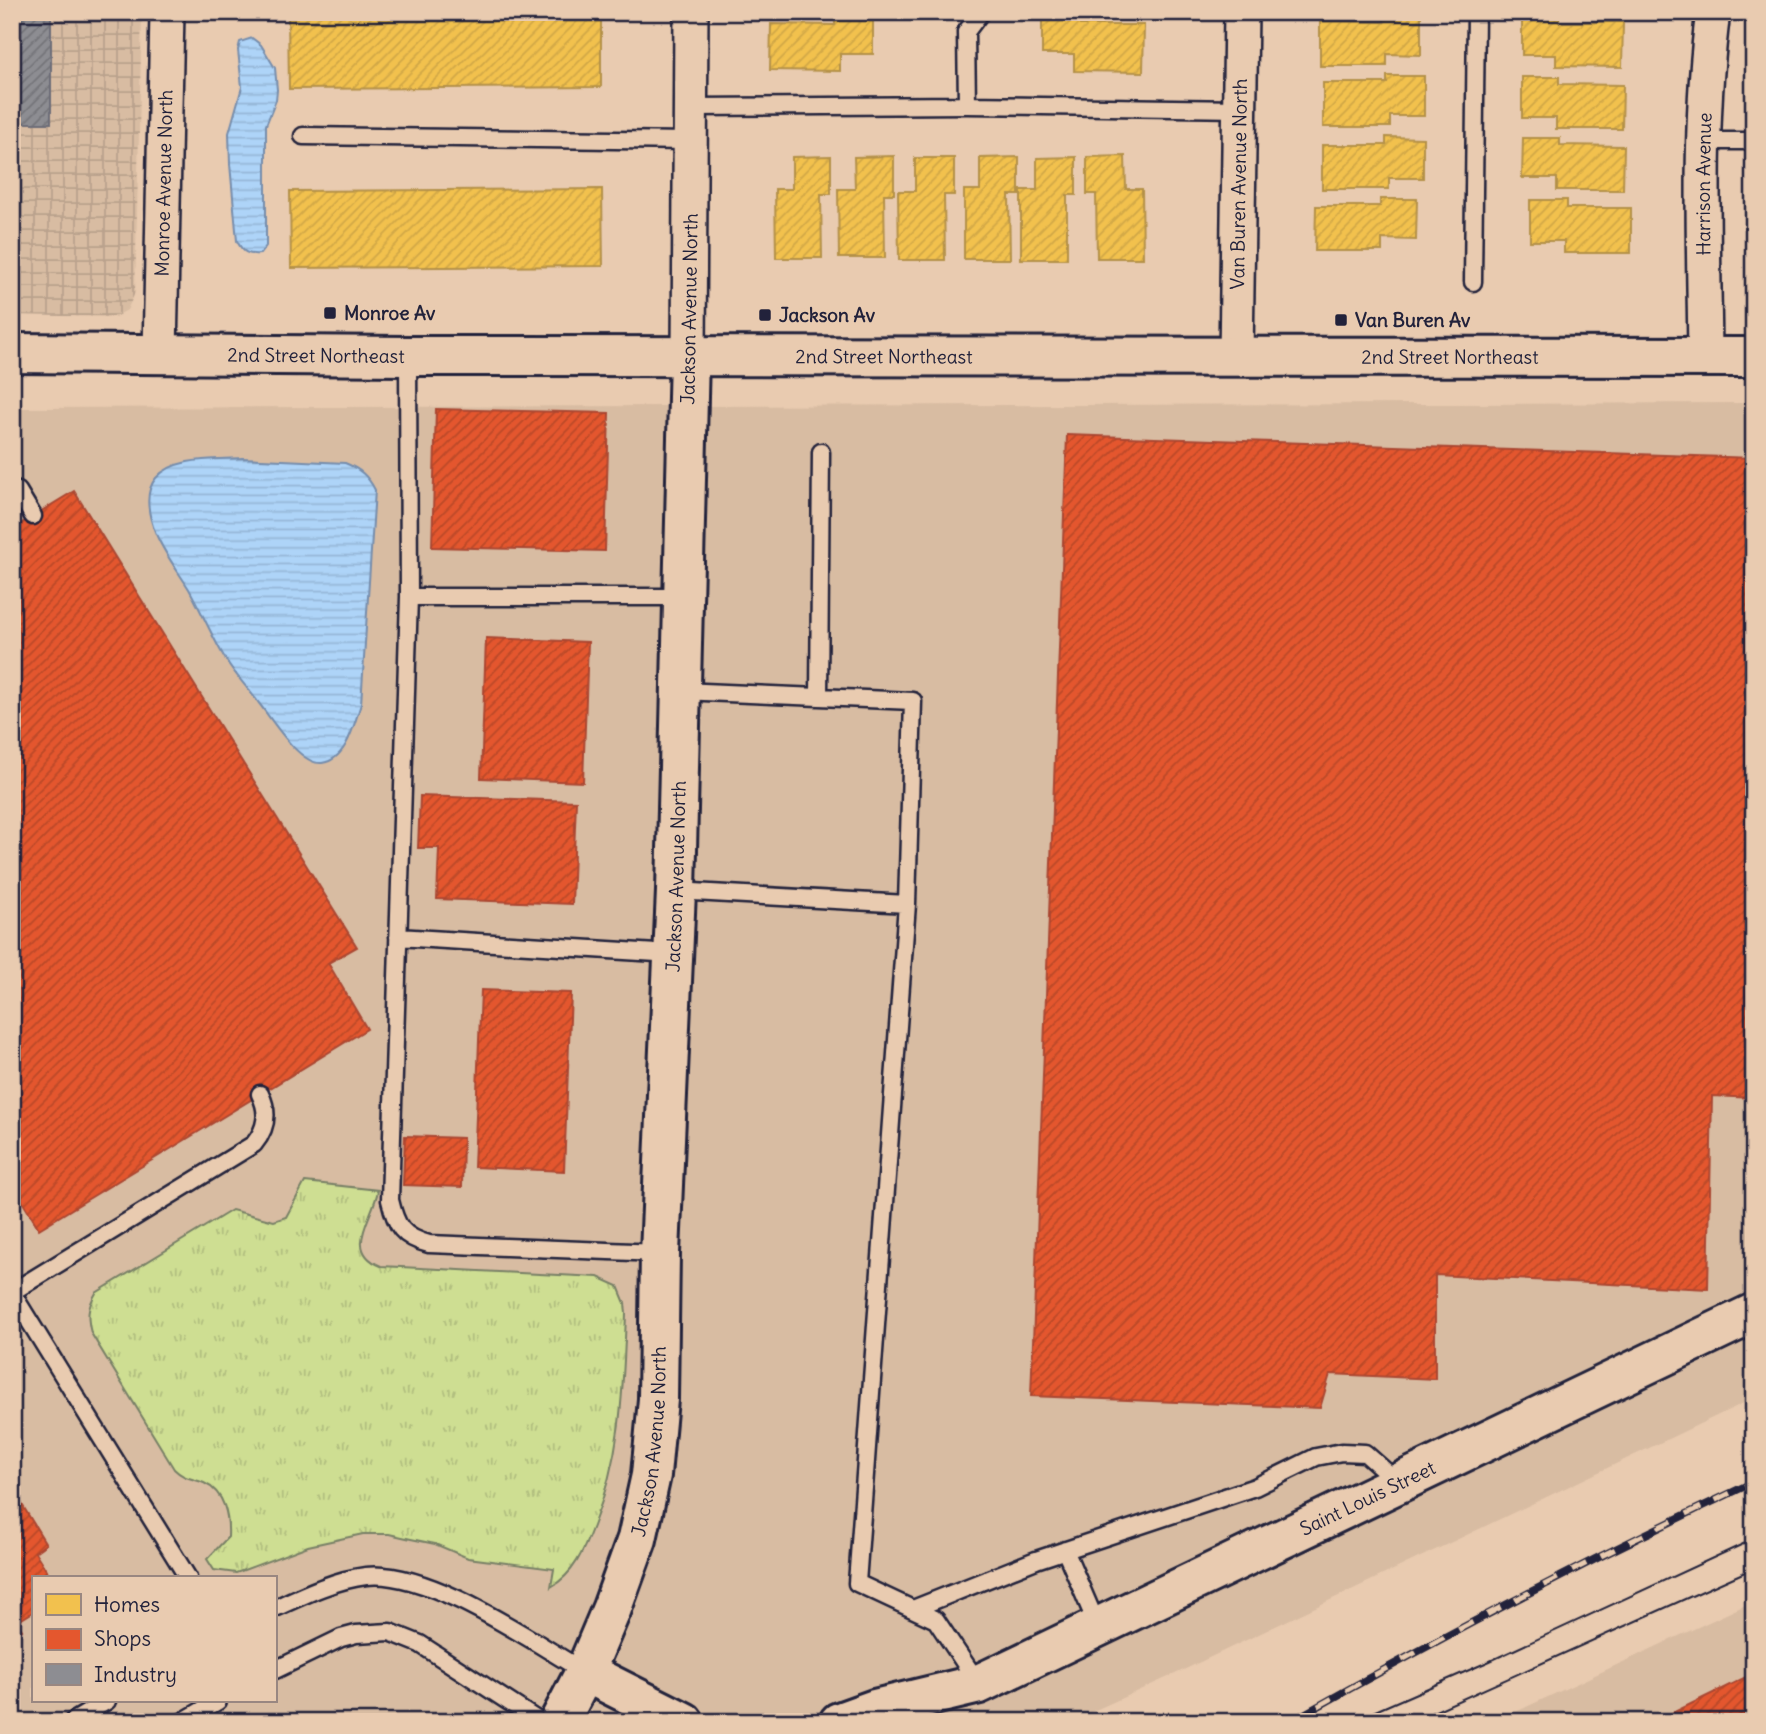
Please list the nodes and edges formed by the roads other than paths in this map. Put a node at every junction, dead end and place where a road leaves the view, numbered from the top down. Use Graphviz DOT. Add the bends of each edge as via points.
graph roads {
  1 [pos="167,12"];
  2 [pos="691,12"];
  3 [pos="981,12"];
  4 [pos="1241,12"];
  5 [pos="1476,12"];
  6 [pos="1713,12"];
  7 [pos="967,105"];
  8 [pos="691,107"];
  9 [pos="1240,109"];
  10 [pos="303,136"];
  11 [pos="690,141"];
  12 [pos="1704,141"];
  13 [pos="1754,141"];
  14 [pos="1473,282"];
  15 [pos="12,353"];
  16 [pos="160,353"];
  17 [pos="408,356"];
  18 [pos="689,356"];
  19 [pos="1237,357"];
  20 [pos="1705,357"];
  21 [pos="1754,357"];
  22 [pos="821,452"];
  23 [pos="12,489"];
  24 [pos="33,516"];
  25 [pos="409,597"];
  26 [pos="683,597"];
  27 [pos="681,691"];
  28 [pos="819,697"];
  29 [pos="676,891"];
  30 [pos="907,904"];
  31 [pos="398,937"];
  32 [pos="673,954"];
  33 [pos="260,1094"];
  34 [pos="660,1252"];
  35 [pos="12,1292"];
  36 [pos="1754,1313"];
  37 [pos="1399,1483"];
  38 [pos="1065,1550"];
  39 [pos="187,1576"];
  40 [pos="276,1608"];
  41 [pos="913,1609"];
  42 [pos="1098,1627"];
  43 [pos="276,1670"];
  44 [pos="584,1672"];
  45 [pos="979,1684"];
  46 [pos="105,1702"];
  47 [pos="216,1702"];
  48 [pos="72,1722"];
  49 [pos="182,1722"];
  50 [pos="540,1722"];
  51 [pos="558,1722"];
  52 [pos="684,1722"];
  53 [pos="839,1722"];
  54 [pos="931,1722"];
  1 -- 16 [label="street, Monroe Avenue North"];
  2 -- 8 [label="street, Jackson Avenue North"];
  3 -- 7 [label="lane" via="966,32"];
  4 -- 9 [label="street, Van Buren Avenue North"];
  5 -- 14 [label="lane"];
  6 -- 12 [label="street, Harrison Avenue"];
  7 -- 8 [label="lane"];
  7 -- 9 [label="lane"];
  8 -- 11 [label="street, Jackson Avenue North"];
  9 -- 19 [label="street, Van Buren Avenue North"];
  10 -- 11 [label="lane"];
  11 -- 18 [label="street, Jackson Avenue North"];
  12 -- 13 [label="lane"];
  12 -- 20 [label="street, Harrison Avenue"];
  15 -- 16 [label="street, 2nd Street Northeast"];
  16 -- 17 [label="street, 2nd Street Northeast"];
  17 -- 18 [label="street, 2nd Street Northeast"];
  17 -- 25 [label="lane"];
  18 -- 19 [label="street, 2nd Street Northeast"];
  18 -- 26 [label="street, Jackson Avenue North"];
  19 -- 20 [label="street, 2nd Street Northeast"];
  20 -- 21 [label="street, 2nd Street Northeast"];
  22 -- 28 [label="lane"];
  23 -- 24 [label="lane" via="18,491"];
  25 -- 26 [label="lane"];
  25 -- 31 [label="lane"];
  26 -- 27 [label="street, Jackson Avenue North"];
  27 -- 28 [label="lane"];
  27 -- 29 [label="street, Jackson Avenue North"];
  28 -- 30 [label="lane" via="913,701"];
  29 -- 30 [label="lane"];
  29 -- 32 [label="street, Jackson Avenue North"];
  30 -- 41 [label="lane" via="857,1583"];
  31 -- 32 [label="lane"];
  31 -- 34 [label="lane" via="390,1200 401,1229 429,1244"];
  32 -- 34 [label="street, Jackson Avenue North"];
  33 -- 35 [label="lane" via="266,1122 254,1144"];
  34 -- 44 [label="street, Jackson Avenue North" via="658,1399 650,1475 637,1539"];
  35 -- 39 [label="lane"];
  36 -- 37 [label="street, Saint Louis Street"];
  37 -- 38 [label="lane" via="1365,1453 1316,1457 1255,1487"];
  37 -- 42 [label="street, Saint Louis Street"];
  38 -- 41 [label="lane"];
  38 -- 42 [label="lane"];
  40 -- 44 [label="lane" via="313,1590 367,1576 423,1583"];
  41 -- 45 [label="lane" via="936,1620"];
  42 -- 45 [label="street, Saint Louis Street"];
  43 -- 50 [label="lane" via="341,1638 390,1632 420,1644"];
  44 -- 51 [label="street, Jackson Avenue North"];
  44 -- 52 [label="street"];
  45 -- 53 [label="street, Saint Louis Street"];
  45 -- 54 [label="street, Saint Louis Street"];
  46 -- 48 [label="lane"];
  47 -- 49 [label="lane"];
}
